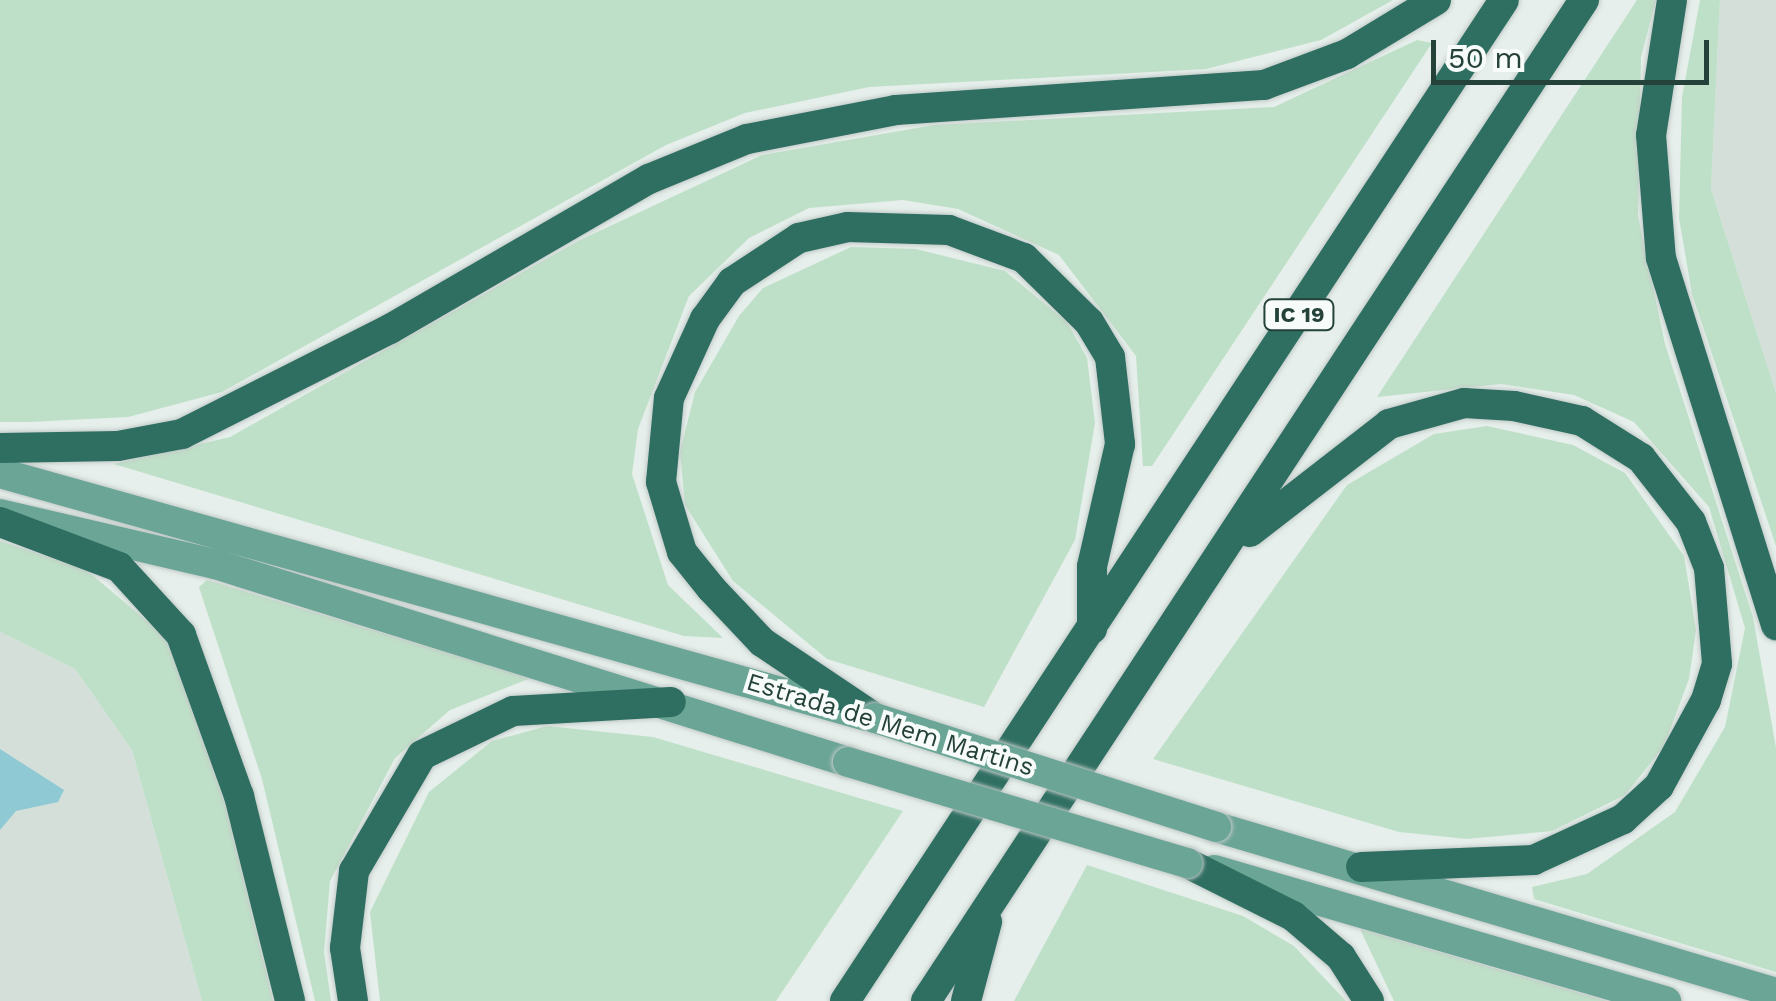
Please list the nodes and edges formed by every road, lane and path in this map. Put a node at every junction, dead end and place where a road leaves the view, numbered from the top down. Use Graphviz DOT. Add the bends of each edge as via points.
graph roads {
  1 [pos="1436,0"];
  2 [pos="1504,0"];
  3 [pos="1584,0"];
  4 [pos="1672,0"];
  5 [pos="0,448"];
  6 [pos="0,474"];
  7 [pos="0,518"];
  8 [pos="1224,554"];
  9 [pos="1776,625"];
  10 [pos="1092,628"];
  11 [pos="670,702"];
  12 [pos="875,718"];
  13 [pos="1187,864"];
  14 [pos="1361,867"];
  15 [pos="995,894"];
  16 [pos="1776,993"];
  17 [pos="290,1001"];
  18 [pos="353,1001"];
  19 [pos="845,1001"];
  20 [pos="926,1001"];
  21 [pos="966,1001"];
  22 [pos="1369,1001"];
  23 [pos="1666,1001"];
  1 -- 5 [label="highway" via="1348,54 1264,85 896,110 747,139 649,179 390,329 182,434 118,446"];
  2 -- 10 [label="highway, IC 19"];
  3 -- 8 [label="highway, IC 19"];
  4 -- 9 [label="highway" via="1650,135 1661,258"];
  6 -- 12 [label="main road, Estrada de Mem Martins"];
  7 -- 11 [label="main road, Estrada de Mem Martins" via="215,564"];
  7 -- 17 [label="highway" via="120,567 162,605 197,661"];
  8 -- 14 [label="highway" via="1375,433 1464,403 1582,421 1641,458 1691,522 1709,568 1718,664 1688,742 1658,786 1584,843 1534,860"];
  8 -- 15 [label="highway, IC 19"];
  10 -- 12 [label="highway" via="1092,566 1120,444 1110,358 1090,322 1024,258 949,230 848,227 799,238 732,282 690,344 669,398 661,482 682,552 711,588 762,642"];
  10 -- 19 [label="highway, IC 19"];
  11 -- 13 [label="main road, Estrada de Mem Martins, bridge"];
  11 -- 18 [label="highway" via="513,711 422,755 354,871 344,948"];
  12 -- 14 [label="main road, Estrada de Mem Martins, bridge"];
  13 -- 22 [label="highway" via="1293,916 1340,957"];
  13 -- 23 [label="main road, Estrada de Mem Martins"];
  14 -- 16 [label="main road, Estrada de Mem Martins"];
  15 -- 20 [label="highway, IC 19"];
  15 -- 21 [label="highway"];
}
